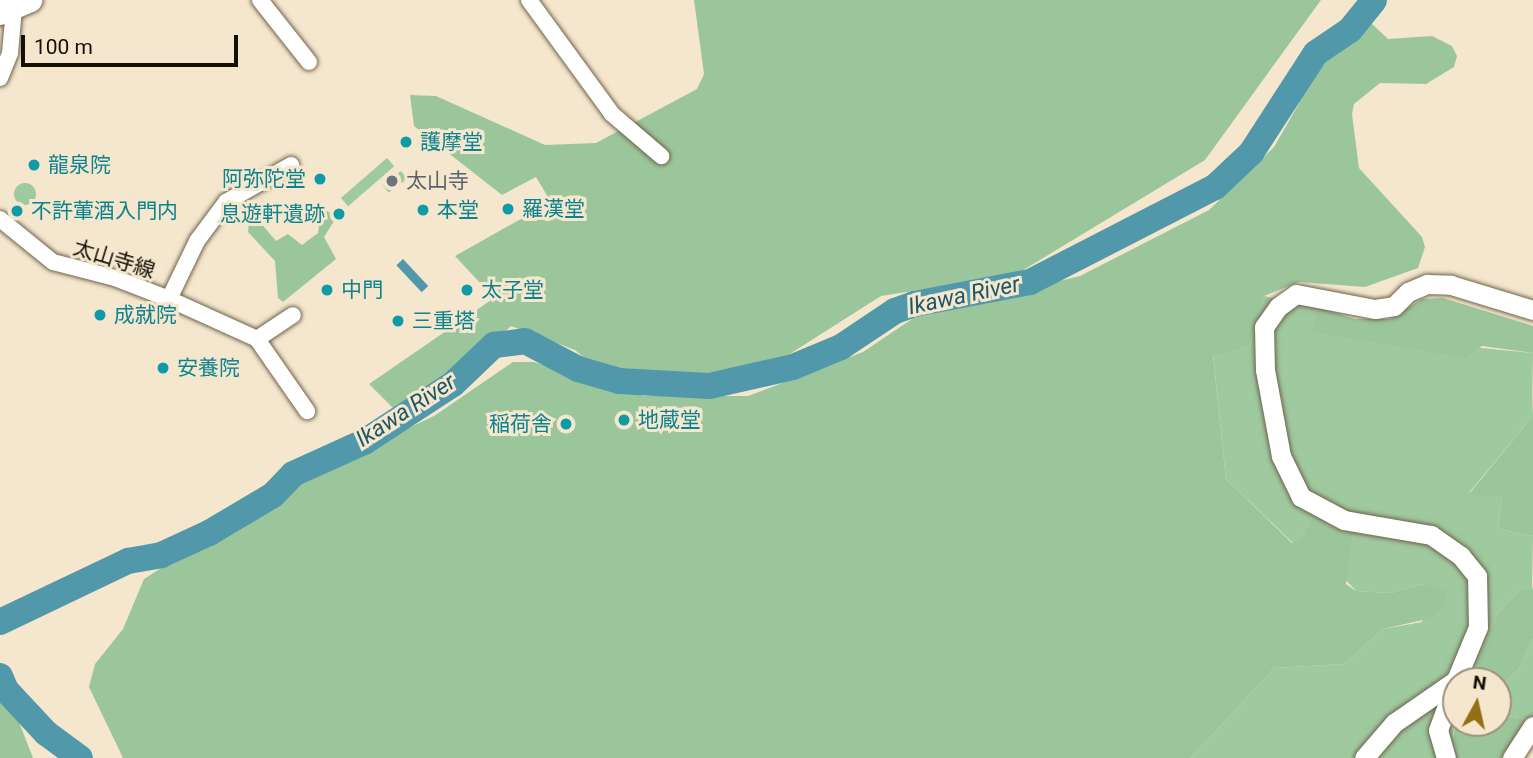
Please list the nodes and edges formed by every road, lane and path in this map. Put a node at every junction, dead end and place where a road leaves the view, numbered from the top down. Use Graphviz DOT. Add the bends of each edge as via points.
graph roads {
  1 [pos="260,0"];
  2 [pos="529,0"];
  3 [pos="19,5"];
  4 [pos="309,62"];
  5 [pos="0,78"];
  6 [pos="661,156"];
  7 [pos="291,165"];
  8 [pos="0,219"];
  9 [pos="169,299"];
  10 [pos="1533,310"];
  11 [pos="293,315"];
  12 [pos="257,339"];
  13 [pos="307,411"];
  14 [pos="1461,667"];
  15 [pos="1442,690"];
  16 [pos="1442,719"];
  17 [pos="1533,726"];
  18 [pos="1364,758"];
  19 [pos="1446,758"];
  20 [pos="1512,758"];
  1 -- 4 [label="street"];
  2 -- 6 [label="street" via="612,114"];
  3 -- 5 [label="street"];
  7 -- 9 [label="street, 太山寺線" via="226,202 197,241"];
  8 -- 9 [label="street, 太山寺線" via="53,262 115,278"];
  9 -- 12 [label="street"];
  10 -- 14 [label="street" via="1451,285 1427,285 1408,292 1394,306 1375,309 1296,294 1264,327 1265,370 1280,456 1301,497 1344,520 1431,534 1461,556 1477,576 1478,627"];
  11 -- 12 [label="street"];
  12 -- 13 [label="street"];
  15 -- 18 [label="street" via="1394,723"];
  16 -- 19 [label="street" via="1438,730"];
  17 -- 20 [label="street"];
}
